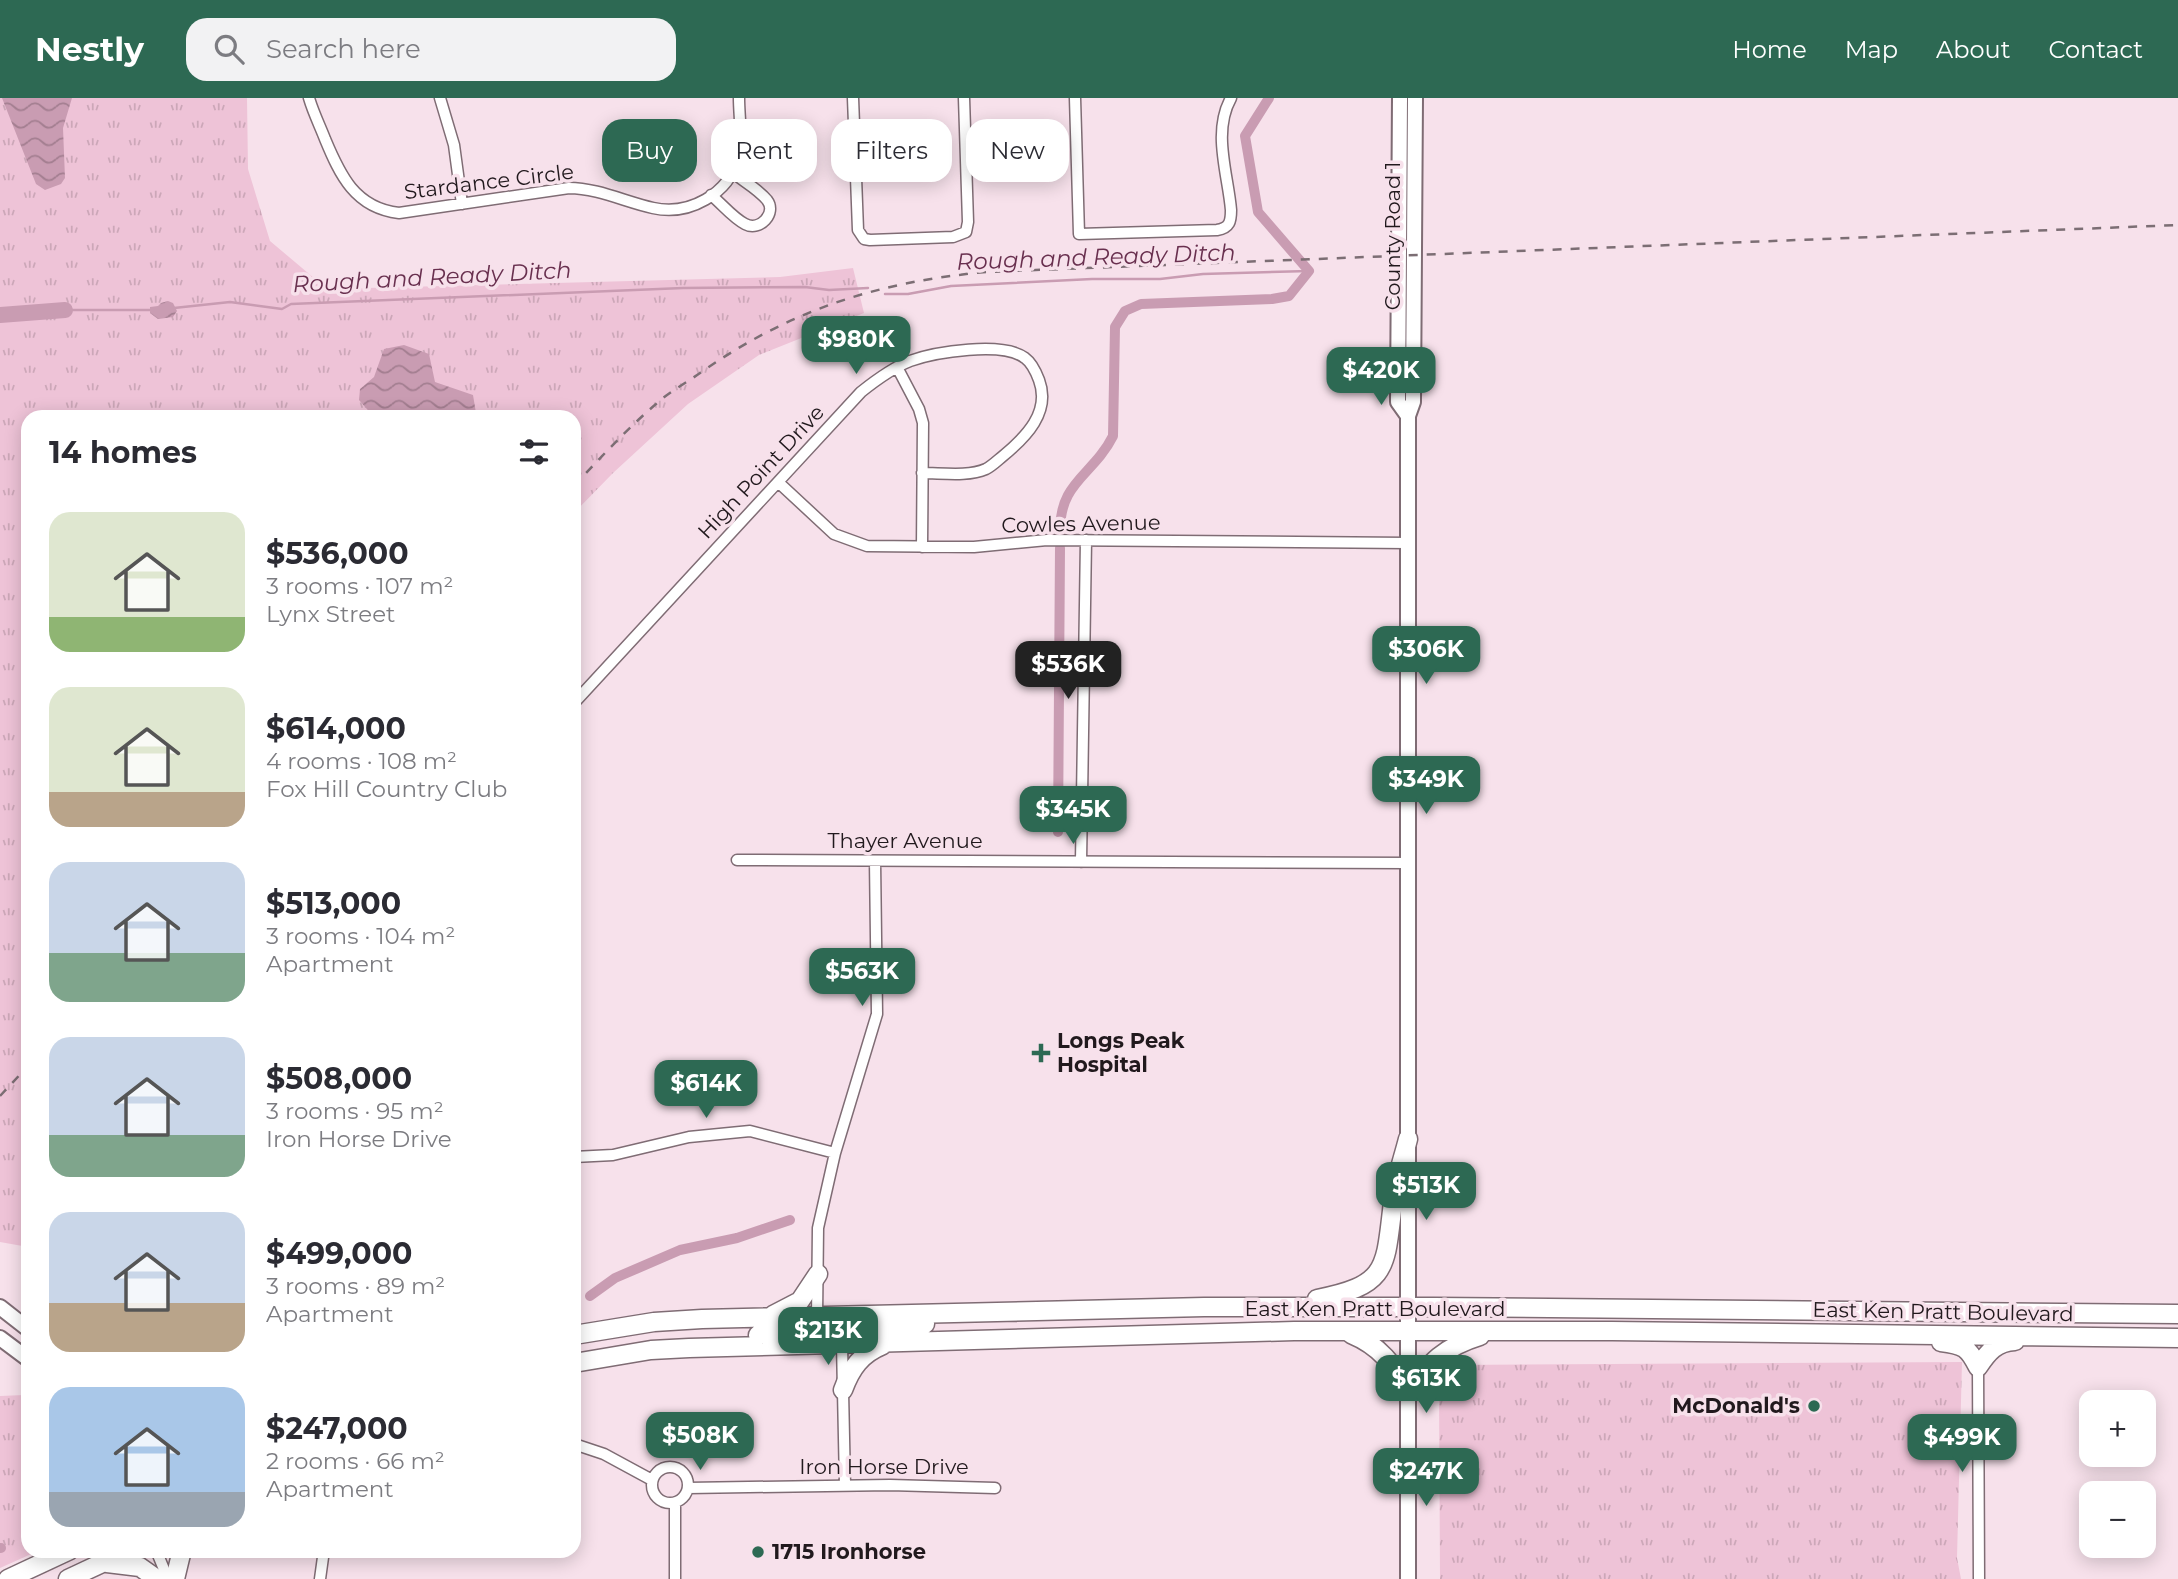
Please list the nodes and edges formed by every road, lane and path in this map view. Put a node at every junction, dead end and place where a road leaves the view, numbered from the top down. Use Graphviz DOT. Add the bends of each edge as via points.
graph roads {
  1 [pos="309,98"];
  2 [pos="440,98"];
  3 [pos="739,98"];
  4 [pos="853,98"];
  5 [pos="964,98"];
  6 [pos="1074,98"];
  7 [pos="1231,98"];
  8 [pos="1399,98"];
  9 [pos="1415,98"];
  10 [pos="739,119"];
  11 [pos="723,182"];
  12 [pos="745,182"];
  13 [pos="711,195"];
  14 [pos="462,204"];
  15 [pos="897,367"];
  16 [pos="1408,416"];
  17 [pos="922,473"];
  18 [pos="778,482"];
  19 [pos="1086,540"];
  20 [pos="1408,543"];
  21 [pos="922,547"];
  22 [pos="581,695"];
  23 [pos="737,860"];
  24 [pos="876,861"];
  25 [pos="1081,862"];
  26 [pos="1409,863"];
  27 [pos="1408,1139"];
  28 [pos="835,1153"];
  29 [pos="581,1157"];
  30 [pos="818,1275"];
  31 [pos="1408,1306"];
  32 [pos="0,1307"];
  33 [pos="1276,1307"];
  34 [pos="945,1315"];
  35 [pos="817,1317"];
  36 [pos="2178,1317"];
  37 [pos="766,1318"];
  38 [pos="21,1324"];
  39 [pos="1345,1331"];
  40 [pos="1408,1331"];
  41 [pos="1500,1331"];
  42 [pos="581,1334"];
  43 [pos="2089,1337"];
  44 [pos="0,1338"];
  45 [pos="2178,1338"];
  46 [pos="891,1342"];
  47 [pos="842,1343"];
  48 [pos="703,1347"];
  49 [pos="1975,1352"];
  50 [pos="21,1354"];
  51 [pos="581,1362"];
  52 [pos="843,1390"];
  53 [pos="1409,1392"];
  54 [pos="581,1446"];
  55 [pos="652,1480"];
  56 [pos="845,1485"];
  57 [pos="688,1488"];
  58 [pos="995,1488"];
  59 [pos="675,1503"];
  60 [pos="53,1558"];
  61 [pos="113,1558"];
  62 [pos="159,1558"];
  63 [pos="180,1558"];
  64 [pos="323,1558"];
  65 [pos="104,1562"];
  66 [pos="8,1579"];
  67 [pos="68,1579"];
  68 [pos="157,1579"];
  69 [pos="168,1579"];
  70 [pos="175,1579"];
  71 [pos="320,1579"];
  72 [pos="675,1579"];
  73 [pos="1408,1579"];
  74 [pos="1979,1579"];
  1 -- 14 [label="street, Stardance Circle" via="339,172 366,202 398,212"];
  2 -- 14 [label="street" via="454,145"];
  3 -- 10 [label="street"];
  4 -- 5 [label="street" via="858,230 870,240 953,237 966,232"];
  6 -- 7 [label="street" via="1079,234 1217,230 1229,225 1222,132"];
  8 -- 16 [label="main road" via="1398,402"];
  9 -- 16 [label="main road, County Road 1" via="1413,402"];
  11 -- 13 [label="street, Stardance Circle"];
  12 -- 13 [label="street" via="768,202 769,213 756,225 747,225"];
  13 -- 14 [label="street, Stardance Circle" via="689,207 671,210 574,188"];
  15 -- 17 [label="street" via="923,423"];
  15 -- 17 [label="street, High Point Drive" via="928,356 1009,350 1026,358 1041,385 1040,415 1034,426 988,468"];
  15 -- 18 [label="street, High Point Drive" via="861,392"];
  16 -- 20 [label="main road"];
  17 -- 21 [label="street"];
  18 -- 21 [label="street, Cowles Avenue" via="834,534 867,547"];
  18 -- 22 [label="street, High Point Drive"];
  19 -- 20 [label="street, Cowles Avenue"];
  19 -- 21 [label="street, Cowles Avenue"];
  19 -- 25 [label="street"];
  20 -- 26 [label="main road"];
  23 -- 24 [label="street, Thayer Avenue"];
  24 -- 25 [label="street, Thayer Avenue"];
  24 -- 28 [label="street" via="877,1014"];
  25 -- 26 [label="street, Thayer Avenue"];
  26 -- 27 [label="main road"];
  27 -- 31 [label="main road"];
  27 -- 33 [label="highway" via="1385,1259 1375,1275 1363,1287"];
  28 -- 29 [label="street" via="750,1131"];
  28 -- 30 [label="street" via="818,1228"];
  30 -- 35 [label="street"];
  30 -- 37 [label="highway" via="800,1301"];
  31 -- 33 [label="highway, East Ken Pratt Boulevard"];
  31 -- 36 [label="highway, East Ken Pratt Boulevard"];
  31 -- 40 [label="main road"];
  32 -- 38 [label="main road"];
  33 -- 34 [label="highway, East Ken Pratt Boulevard"];
  34 -- 35 [label="highway, East Ken Pratt Boulevard"];
  34 -- 47 [label="highway" via="940,1322 849,1334"];
  35 -- 37 [label="highway, East Ken Pratt Boulevard"];
  35 -- 48 [label="highway" via="811,1328 736,1336"];
  36 -- 49 [label="highway" via="1997,1318"];
  37 -- 42 [label="highway, East Ken Pratt Boulevard" via="654,1322"];
  39 -- 40 [label="highway, East Ken Pratt Boulevard"];
  39 -- 46 [label="highway, East Ken Pratt Boulevard"];
  39 -- 53 [label="highway" via="1382,1351"];
  40 -- 41 [label="highway, East Ken Pratt Boulevard"];
  40 -- 53 [label="main road"];
  41 -- 49 [label="highway, East Ken Pratt Boulevard" via="1875,1334"];
  41 -- 53 [label="highway" via="1440,1354"];
  43 -- 45 [label="highway, East Ken Pratt Boulevard"];
  43 -- 49 [label="highway, East Ken Pratt Boulevard"];
  43 -- 49 [label="highway" via="2006,1341"];
  44 -- 50 [label="main road"];
  46 -- 47 [label="highway, East Ken Pratt Boulevard"];
  46 -- 52 [label="highway" via="862,1357"];
  47 -- 48 [label="highway, East Ken Pratt Boulevard"];
  47 -- 52 [label="street"];
  48 -- 51 [label="highway, East Ken Pratt Boulevard"];
  49 -- 74 [label="street"];
  52 -- 56 [label="street"];
  53 -- 73 [label="main road"];
  54 -- 55 [label="street"];
  55 -- 57 [label="street" via="672,1467 684,1474"];
  55 -- 59 [label="street" via="655,1496"];
  56 -- 57 [label="street, Iron Horse Drive"];
  56 -- 58 [label="street, Iron Horse Drive"];
  57 -- 59 [label="street"];
  59 -- 72 [label="street"];
  60 -- 66 [label="highway"];
  61 -- 65 [label="highway"];
  62 -- 69 [label="street"];
  63 -- 70 [label="highway"];
  64 -- 71 [label="street"];
  65 -- 67 [label="highway"];
  65 -- 68 [label="highway" via="140,1567"];
}
